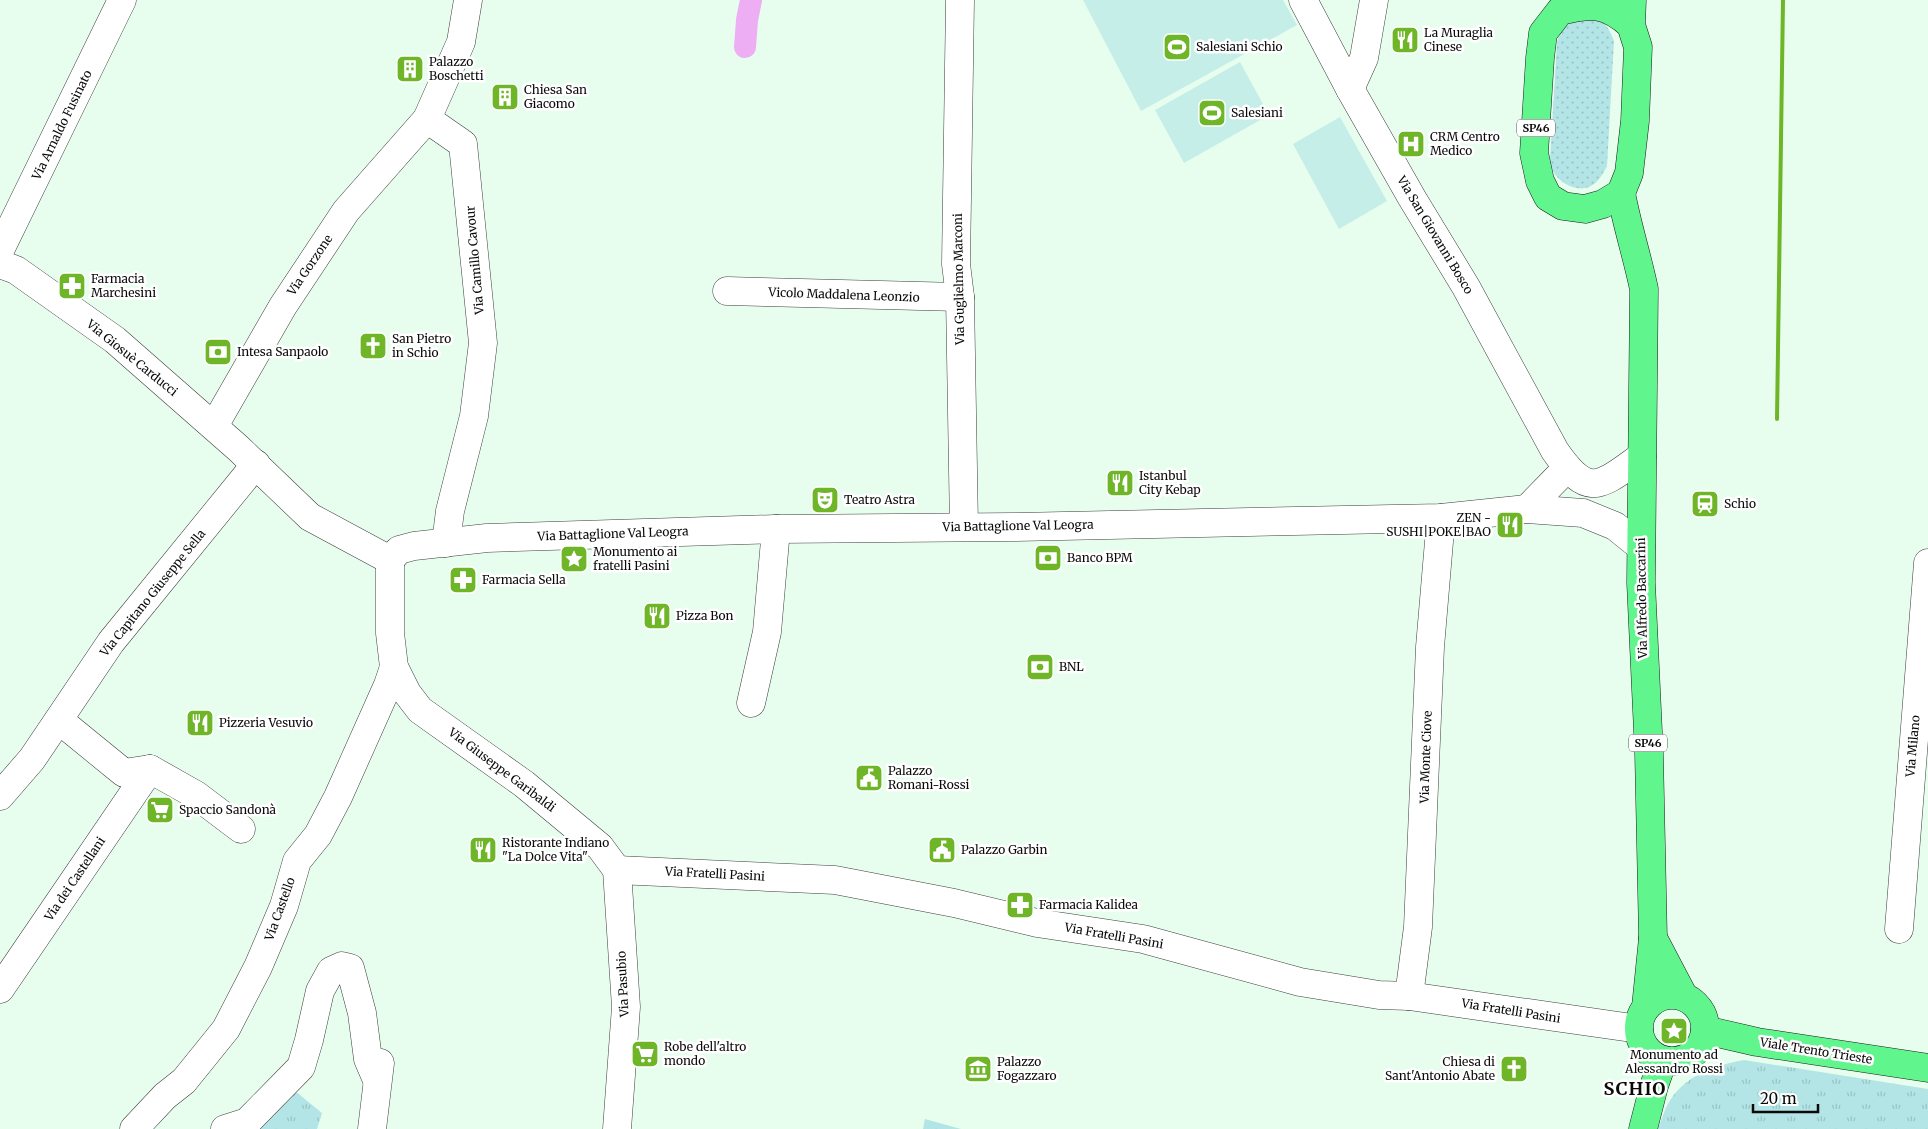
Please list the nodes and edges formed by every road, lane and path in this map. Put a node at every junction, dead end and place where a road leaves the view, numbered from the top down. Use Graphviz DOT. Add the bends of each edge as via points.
graph roads {
  1 [pos="122,0"];
  2 [pos="468,0"];
  3 [pos="960,0"];
  4 [pos="1303,0"];
  5 [pos="1374,0"];
  6 [pos="1601,3"];
  7 [pos="1634,24"];
  8 [pos="1350,89"];
  9 [pos="427,119"];
  10 [pos="1621,193"];
  11 [pos="1584,209"];
  12 [pos="0,250"];
  13 [pos="1638,259"];
  14 [pos="0,264"];
  15 [pos="727,291"];
  16 [pos="960,297"];
  17 [pos="214,426"];
  18 [pos="1642,456"];
  19 [pos="256,464"];
  20 [pos="1567,468"];
  21 [pos="1527,509"];
  22 [pos="1441,518"];
  23 [pos="964,527"];
  24 [pos="776,528"];
  25 [pos="446,543"];
  26 [pos="1640,547"];
  27 [pos="390,560"];
  28 [pos="1928,563"];
  29 [pos="394,667"];
  30 [pos="751,703"];
  31 [pos="59,720"];
  32 [pos="150,769"];
  33 [pos="0,796"];
  34 [pos="241,830"];
  35 [pos="617,870"];
  36 [pos="1899,929"];
  37 [pos="1653,938"];
  38 [pos="0,989"];
  39 [pos="371,992"];
  40 [pos="1409,996"];
  41 [pos="1684,997"];
  42 [pos="1642,1018"];
  43 [pos="1705,1030"];
  44 [pos="1663,1060"];
  45 [pos="1928,1068"];
  46 [pos="377,1080"];
  47 [pos="134,1129"];
  48 [pos="225,1129"];
  49 [pos="372,1129"];
  50 [pos="617,1129"];
  51 [pos="1643,1129"];
  1 -- 12 [label="street, Via Arnaldo Fusinato"];
  2 -- 9 [label="street" via="461,42"];
  3 -- 16 [label="street, Via Guglielmo Marconi" via="956,264"];
  4 -- 8 [label="street, Via San Giovanni Bosco"];
  5 -- 8 [label="street" via="1364,58"];
  6 -- 7 [label="main road"];
  6 -- 11 [label="main road, SP46" via="1560,11 1543,33 1540,58 1534,152 1540,182 1548,197 1563,206"];
  7 -- 10 [label="main road" via="1635,121 1629,173"];
  8 -- 20 [label="street, Via San Giovanni Bosco" via="1466,287 1554,451"];
  9 -- 17 [label="street, Via Gorzone" via="346,211 283,306"];
  9 -- 25 [label="street, Via Camillo Cavour" via="463,144 483,343 474,416 450,511"];
  10 -- 11 [label="main road, SP46" via="1603,204"];
  10 -- 13 [label="main road, Via Alfredo Baccarini / SP46"];
  11 -- 13 [label="main road, SP46" via="1614,232"];
  13 -- 18 [label="main road, Via Alfredo Baccarini / SP46" via="1645,319"];
  14 -- 17 [label="street, Via Giosuè Carducci" via="16,270 115,340"];
  15 -- 16 [label="street, Vicolo Maddalena Leonzio"];
  16 -- 23 [label="street, Via Guglielmo Marconi"];
  17 -- 19 [label="street, Via Giosuè Carducci"];
  18 -- 20 [label="street, Via San Giovanni Bosco" via="1601,483 1584,483"];
  18 -- 26 [label="main road, Via Alfredo Baccarini / SP46"];
  19 -- 27 [label="street, Via Giosuè Carducci" via="310,517"];
  19 -- 31 [label="street, Via Capitano Giuseppe Sella" via="111,642"];
  20 -- 21 [label="street"];
  21 -- 22 [label="street, Via Battaglione Val Leogra"];
  21 -- 26 [label="street, Via Battaglione Val Leogra" via="1583,513 1615,526"];
  22 -- 23 [label="street, Via Battaglione Val Leogra"];
  22 -- 40 [label="street, Via Monte Ciove" via="1430,647 1418,927"];
  23 -- 24 [label="street, Via Battaglione Val Leogra"];
  24 -- 25 [label="street, Via Battaglione Val Leogra" via="497,538"];
  24 -- 30 [label="street" via="767,632"];
  25 -- 27 [label="street, Via Battaglione Val Leogra" via="399,550"];
  26 -- 37 [label="main road, Via Alfredo Baccarini / SP46"];
  27 -- 29 [label="street" via="390,633"];
  28 -- 36 [label="street, Via Milano"];
  29 -- 35 [label="street, Via Giuseppe Garibaldi" via="420,710 524,784 600,847"];
  29 -- 47 [label="street, Via Castello" via="338,797 318,835 297,861 280,914 226,1029 184,1081"];
  31 -- 32 [label="street" via="124,773"];
  31 -- 33 [label="street, Via Capitano Giuseppe Sella" via="32,759"];
  32 -- 34 [label="street" via="196,795"];
  32 -- 38 [label="street, Via dei Castellani"];
  35 -- 40 [label="street, Via Fratelli Pasini" via="835,880 954,902 1037,923 1143,939 1300,982 1379,995"];
  35 -- 50 [label="street, Via Pasubio" via="626,1007"];
  37 -- 41 [label="main road"];
  37 -- 42 [label="main road, Via Alfredo Baccarini"];
  39 -- 46 [label="street" via="380,1056"];
  40 -- 42 [label="street, Via Fratelli Pasini"];
  41 -- 42 [label="main road" via="1668,995 1652,1001"];
  41 -- 43 [label="main road" via="1698,1007"];
  42 -- 44 [label="main road" via="1644,1045"];
  43 -- 44 [label="main road" via="1703,1040 1691,1055 1683,1060"];
  43 -- 45 [label="main road, Viale Trento Trieste" via="1757,1042"];
  44 -- 51 [label="main road"];
  46 -- 48 [label="street" via="368,1059 357,989 350,968 342,966 331,971 320,991 301,1067 247,1122"];
  46 -- 49 [label="street"];
}
